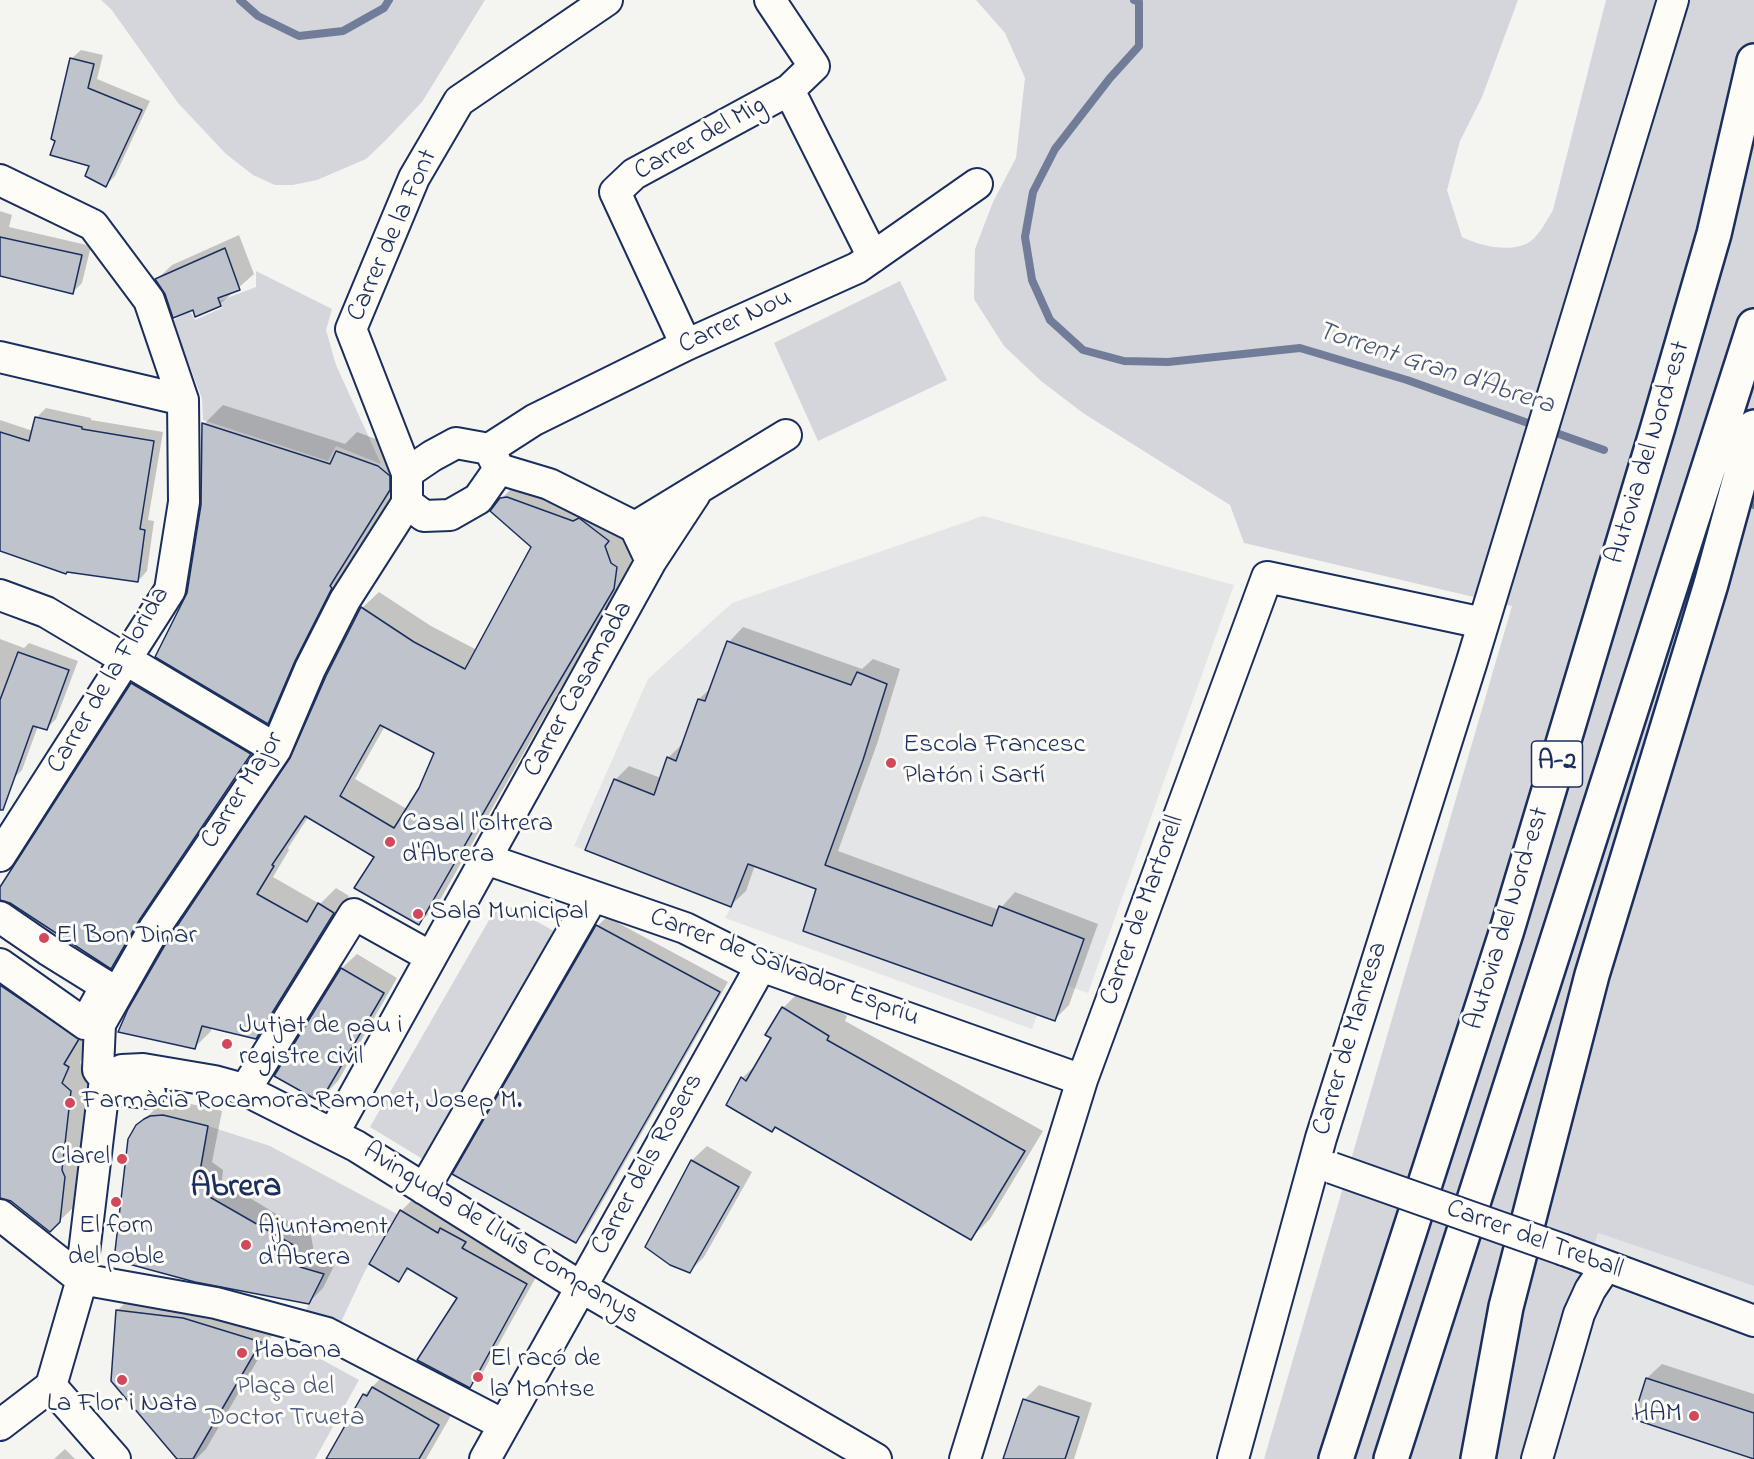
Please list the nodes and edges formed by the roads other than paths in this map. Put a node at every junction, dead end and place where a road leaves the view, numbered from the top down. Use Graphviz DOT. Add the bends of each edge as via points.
graph roads {
  1 [pos="607,0"];
  2 [pos="770,0"];
  3 [pos="1673,0"];
  4 [pos="1754,62"];
  5 [pos="789,90"];
  6 [pos="0,180"];
  7 [pos="977,184"];
  8 [pos="873,257"];
  9 [pos="1754,326"];
  10 [pos="686,345"];
  11 [pos="0,357"];
  12 [pos="183,400"];
  13 [pos="1754,428"];
  14 [pos="786,435"];
  15 [pos="494,459"];
  16 [pos="407,473"];
  17 [pos="700,487"];
  18 [pos="407,503"];
  19 [pos="635,527"];
  20 [pos="651,561"];
  21 [pos="0,595"];
  22 [pos="1483,622"];
  23 [pos="127,659"];
  24 [pos="276,749"];
  25 [pos="8,827"];
  26 [pos="0,856"];
  27 [pos="486,859"];
  28 [pos="593,896"];
  29 [pos="0,917"];
  30 [pos="431,957"];
  31 [pos="0,964"];
  32 [pos="760,966"];
  33 [pos="105,1079"];
  34 [pos="1082,1080"];
  35 [pos="245,1090"];
  36 [pos="150,1093"];
  37 [pos="286,1111"];
  38 [pos="99,1129"];
  39 [pos="333,1134"];
  40 [pos="1323,1165"];
  41 [pos="424,1189"];
  42 [pos="0,1215"];
  43 [pos="1606,1266"];
  44 [pos="81,1278"];
  45 [pos="581,1287"];
  46 [pos="1754,1322"];
  47 [pos="51,1386"];
  48 [pos="0,1425"];
  49 [pos="504,1425"];
  50 [pos="115,1459"];
  51 [pos="485,1459"];
  52 [pos="876,1459"];
  53 [pos="965,1459"];
  54 [pos="1233,1459"];
  55 [pos="1336,1459"];
  56 [pos="1391,1459"];
  57 [pos="1478,1459"];
  58 [pos="1537,1459"];
  1 -- 16 [label="street, Carrer de la Font" via="459,101 414,178 351,329"];
  2 -- 5 [label="street" via="814,66"];
  3 -- 22 [label="street, Carrer de Manresa"];
  4 -- 55 [label="highway, Autovia del Nord-est / A-2" via="1714,234 1508,930"];
  5 -- 8 [label="street"];
  5 -- 10 [label="street, Carrer del Mig" via="634,174 615,192"];
  6 -- 12 [label="street, Carrer de la Florida" via="93,225 149,300"];
  7 -- 8 [label="street, Carrer Nou"];
  8 -- 10 [label="street, Carrer Nou" via="857,268"];
  9 -- 56 [label="highway, Autovia del Nord-est / A-2"];
  10 -- 15 [label="street, Carrer Nou" via="534,420"];
  11 -- 12 [label="street"];
  12 -- 23 [label="street, Carrer de la Florida" via="184,502 170,590"];
  13 -- 57 [label="highway" via="1711,584 1592,975 1506,1307"];
  14 -- 17 [label="street"];
  15 -- 16 [label="street" via="456,443"];
  15 -- 18 [label="street" via="477,499 450,515 424,516"];
  15 -- 19 [label="street"];
  16 -- 18 [label="street"];
  17 -- 19 [label="street"];
  17 -- 20 [label="street, Carrer Casamada"];
  18 -- 24 [label="street, Carrer Major" via="345,600"];
  19 -- 20 [label="street"];
  20 -- 27 [label="street, Carrer Casamada"];
  21 -- 23 [label="street" via="46,612"];
  22 -- 34 [label="street, Carrer de Martorell" via="1267,577"];
  22 -- 40 [label="street, Carrer de Manresa"];
  23 -- 24 [label="street"];
  23 -- 25 [label="street, Carrer de la Florida"];
  24 -- 33 [label="street, Carrer Major" via="154,929 100,1024 98,1070"];
  25 -- 26 [label="street, Carrer de la Florida"];
  27 -- 28 [label="street, Carrer de Salvador Espriu"];
  27 -- 30 [label="street, Carrer Casamada"];
  28 -- 32 [label="street, Carrer de Salvador Espriu" via="686,928"];
  28 -- 41 [label="street"];
  29 -- 31 [label="street" via="105,986 86,1024"];
  30 -- 35 [label="street" via="354,914"];
  30 -- 39 [label="street, Carrer Casamada"];
  32 -- 34 [label="street, Carrer de Salvador Espriu"];
  32 -- 45 [label="street, Carrer dels Rosers"];
  33 -- 35 [label="street, Avinguda de Lluís Companys" via="122,1070 144,1069"];
  33 -- 36 [label="street" via="119,1090"];
  33 -- 38 [label="street, Carrer Major"];
  34 -- 53 [label="street, Carrer de Martorell"];
  35 -- 37 [label="street, Avinguda de Lluís Companys"];
  36 -- 37 [label="street" via="234,1097"];
  36 -- 38 [label="street" via="120,1110"];
  37 -- 39 [label="street, Avinguda de Lluís Companys"];
  38 -- 44 [label="street, Carrer Major"];
  39 -- 41 [label="street, Avinguda de Lluís Companys"];
  40 -- 43 [label="street, Carrer del Treball, bridge"];
  40 -- 54 [label="street, Carrer de Manresa"];
  41 -- 45 [label="street, Avinguda de Lluís Companys"];
  42 -- 44 [label="street"];
  43 -- 46 [label="street, Carrer del Treball"];
  43 -- 58 [label="street" via="1579,1314"];
  44 -- 47 [label="street, Carrer Major"];
  44 -- 49 [label="street" via="216,1303 327,1333"];
  45 -- 49 [label="street, Carrer dels Rosers"];
  45 -- 52 [label="street, Avinguda de Lluís Companys"];
  47 -- 48 [label="street"];
  47 -- 50 [label="street"];
  49 -- 51 [label="street, Carrer dels Rosers"];
}
